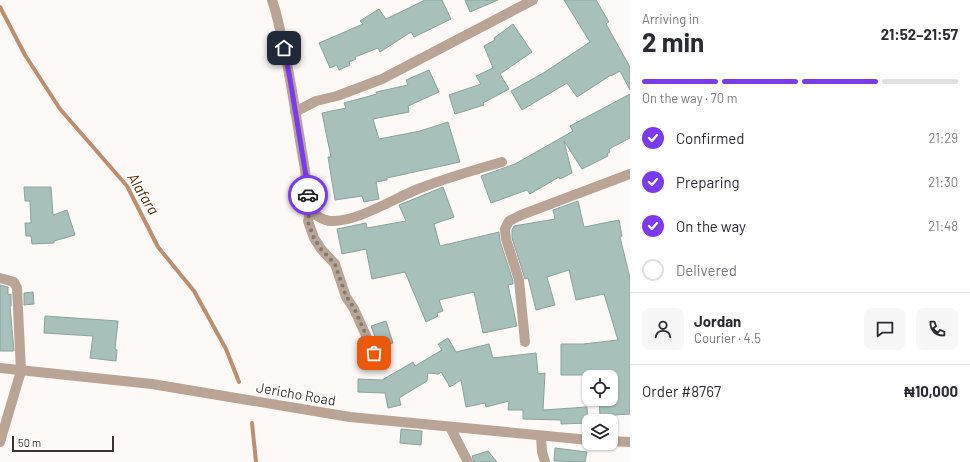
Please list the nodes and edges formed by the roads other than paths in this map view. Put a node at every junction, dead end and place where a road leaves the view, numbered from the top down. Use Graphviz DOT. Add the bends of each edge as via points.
graph roads {
  1 [pos="272,0"];
  2 [pos="533,0"];
  3 [pos="295,112"];
  4 [pos="502,162"];
  5 [pos="630,174"];
  6 [pos="310,208"];
  7 [pos="0,278"];
  8 [pos="525,342"];
  9 [pos="374,353"];
  10 [pos="0,368"];
  11 [pos="21,371"];
  12 [pos="450,427"];
  13 [pos="540,436"];
  14 [pos="582,439"];
  15 [pos="618,441"];
  16 [pos="0,442"];
  17 [pos="630,442"];
  18 [pos="468,462"];
  19 [pos="545,462"];
  1 -- 3 [label="street"];
  2 -- 3 [label="street" via="382,79 316,101"];
  3 -- 6 [label="street"];
  4 -- 6 [label="street" via="441,180 360,215 339,221 322,219"];
  5 -- 8 [label="street" via="521,214 509,221 505,229 506,239 519,280"];
  6 -- 9 [label="street" via="308,222 314,238 335,264 346,296"];
  7 -- 11 [label="street" via="14,282 17,288"];
  10 -- 11 [label="street, Jericho Road"];
  11 -- 12 [label="street, Jericho Road" via="152,384 350,417"];
  11 -- 16 [label="street"];
  12 -- 13 [label="street, Jericho Road"];
  12 -- 18 [label="street"];
  13 -- 14 [label="street, Jericho Road"];
  13 -- 19 [label="street"];
  15 -- 17 [label="street"];
}
